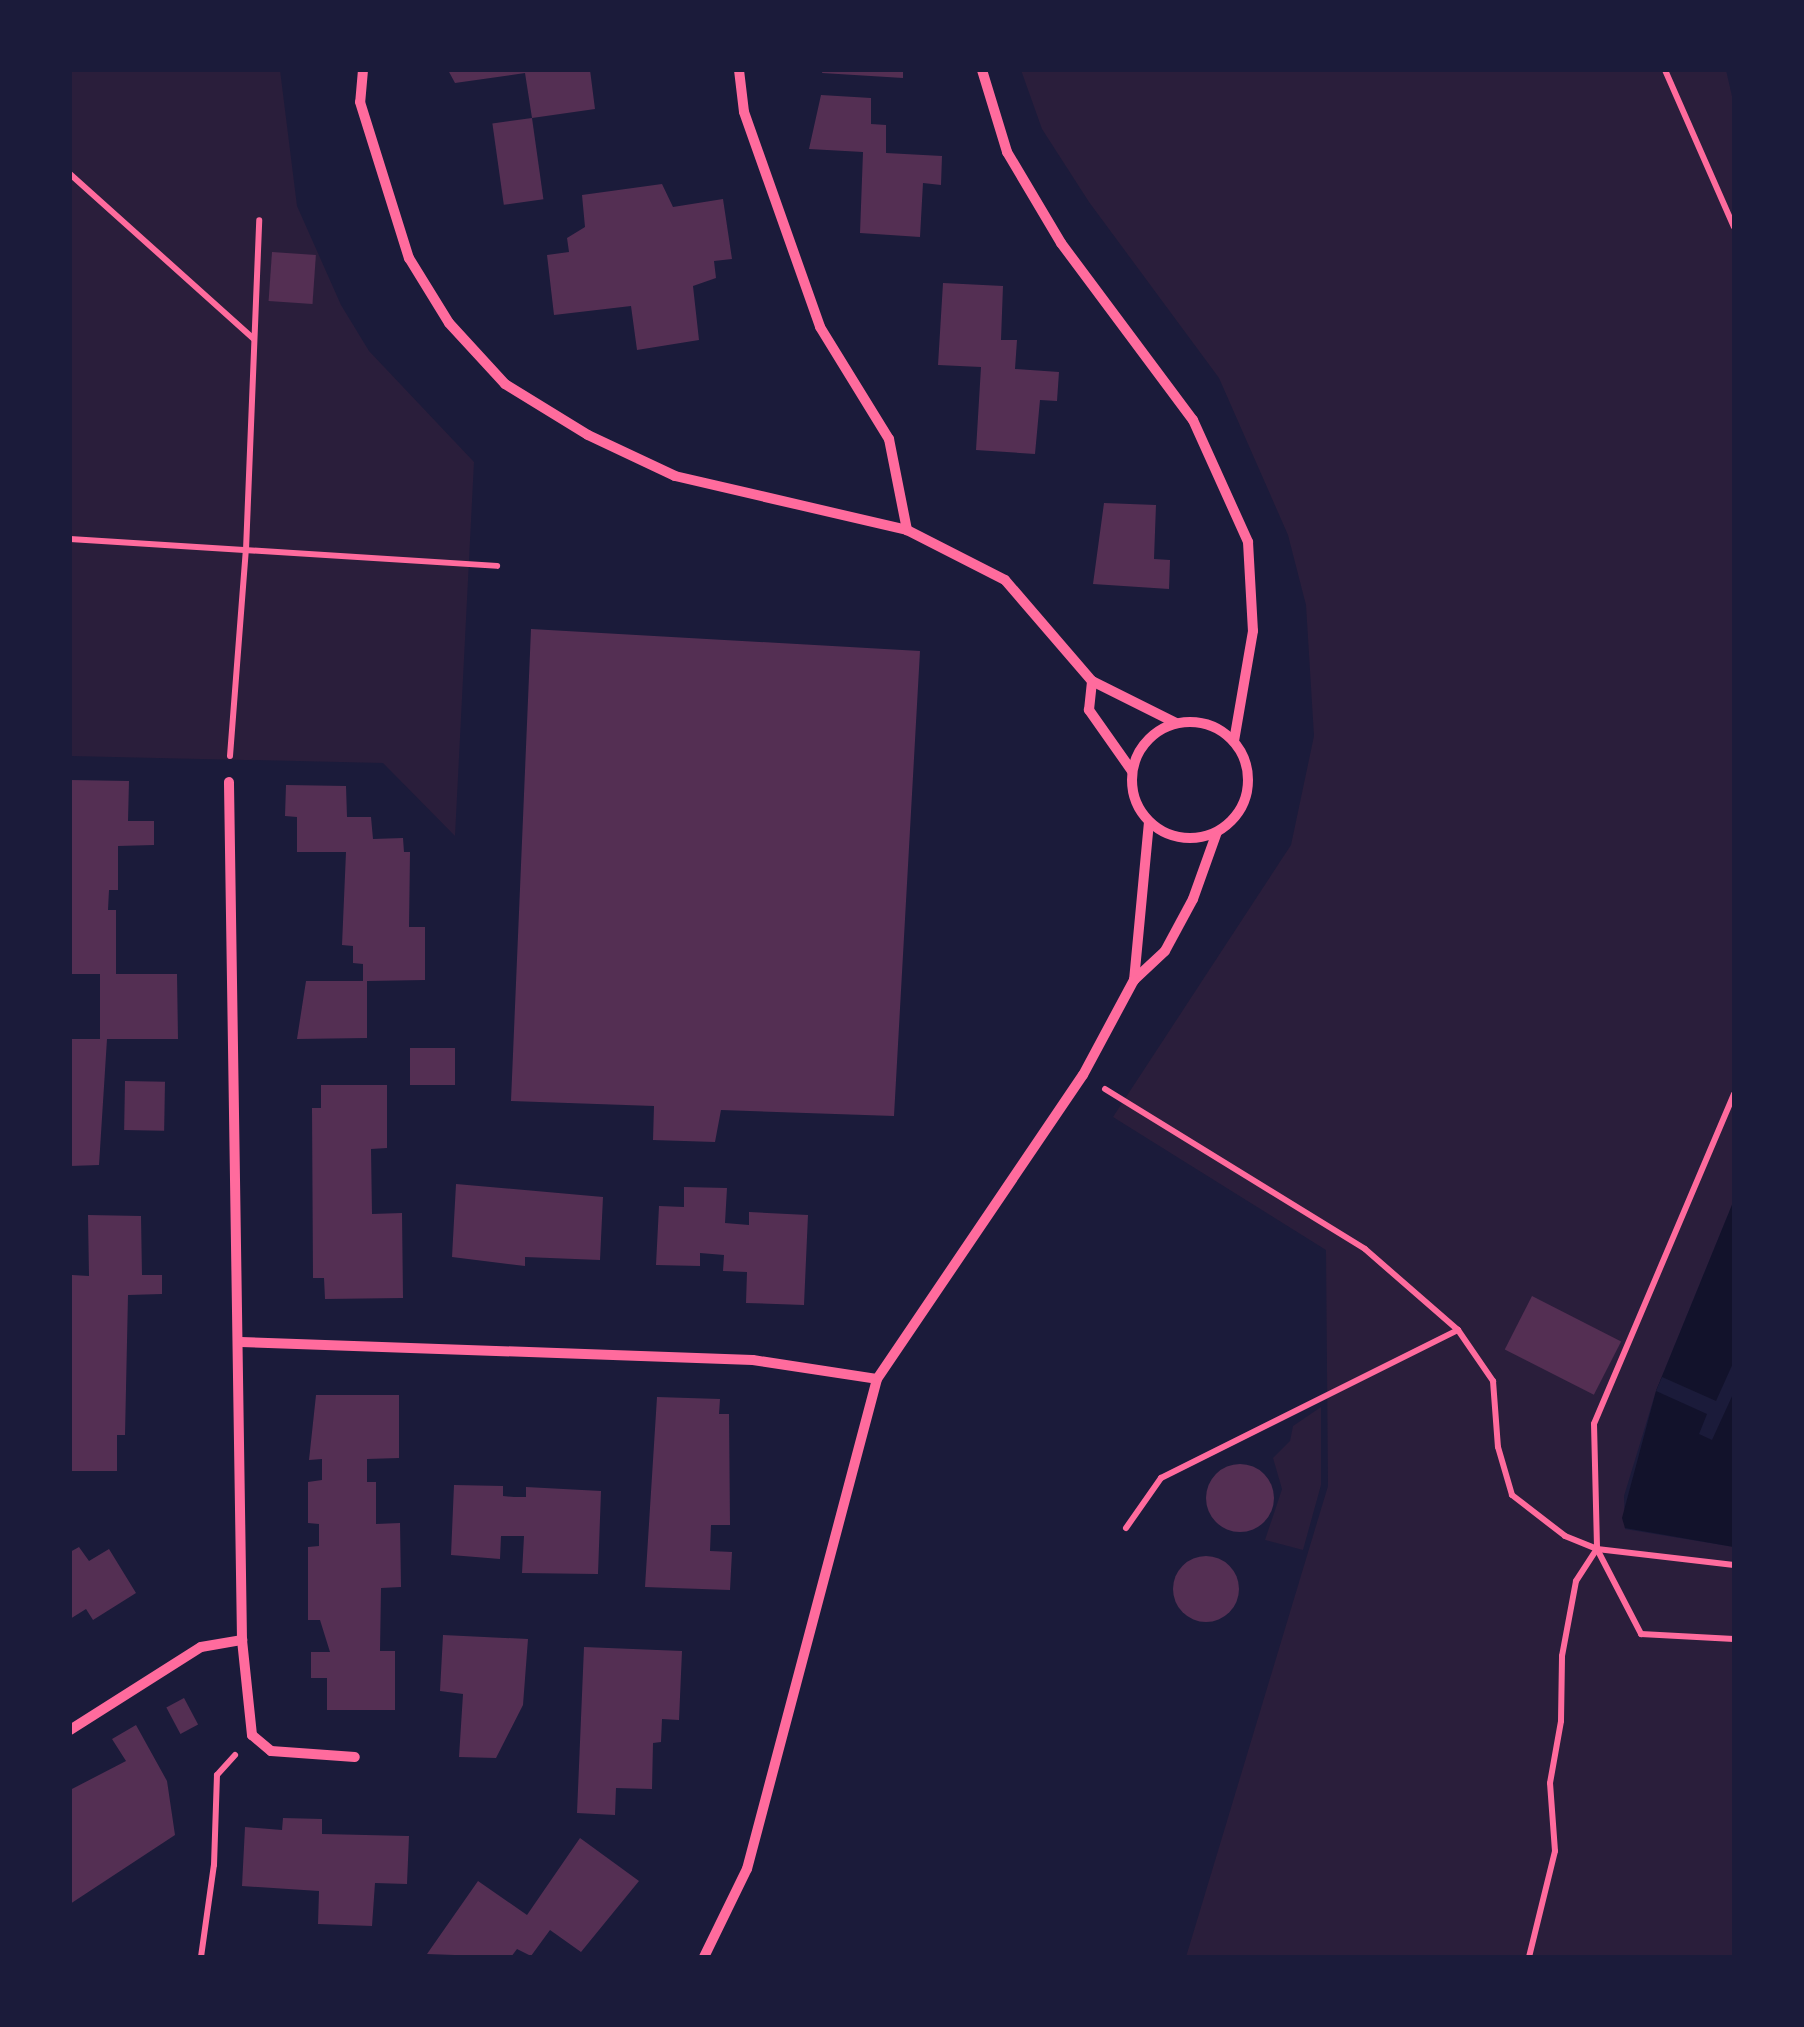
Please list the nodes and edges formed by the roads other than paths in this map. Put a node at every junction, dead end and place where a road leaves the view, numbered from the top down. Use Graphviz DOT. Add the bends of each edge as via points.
graph roads {
  1 [pos="362,70"];
  2 [pos="739,70"];
  3 [pos="982,70"];
  4 [pos="907,530"];
  5 [pos="1092,681"];
  6 [pos="1176,723"];
  7 [pos="1234,742"];
  8 [pos="1132,771"];
  9 [pos="229,782"];
  10 [pos="1150,822"];
  11 [pos="1217,832"];
  12 [pos="1134,980"];
  13 [pos="240,1342"];
  14 [pos="876,1380"];
  15 [pos="242,1640"];
  16 [pos="70,1730"];
  17 [pos="355,1757"];
  18 [pos="704,1957"];
  1 -- 4 [label="street" via="360,102 408,258 449,323 505,384 588,436 674,476"];
  2 -- 4 [label="street" via="744,112 820,327 889,440"];
  3 -- 7 [label="street" via="1007,152 1062,243 1193,420 1248,542 1253,631"];
  4 -- 5 [label="street" via="1005,580"];
  5 -- 6 [label="street"];
  5 -- 8 [label="street" via="1089,710"];
  6 -- 7 [label="street" via="1208,726"];
  6 -- 8 [label="street" via="1138,752"];
  7 -- 11 [label="street" via="1248,786 1243,806"];
  8 -- 10 [label="street" via="1139,809"];
  9 -- 13 [label="street"];
  10 -- 11 [label="street" via="1180,838"];
  10 -- 12 [label="street"];
  11 -- 12 [label="street" via="1165,952"];
  12 -- 14 [label="street" via="1083,1075"];
  13 -- 14 [label="street" via="754,1360"];
  13 -- 15 [label="street"];
  14 -- 18 [label="street" via="747,1868"];
  15 -- 16 [label="street" via="201,1646"];
  15 -- 17 [label="street" via="252,1735 271,1751"];
}
